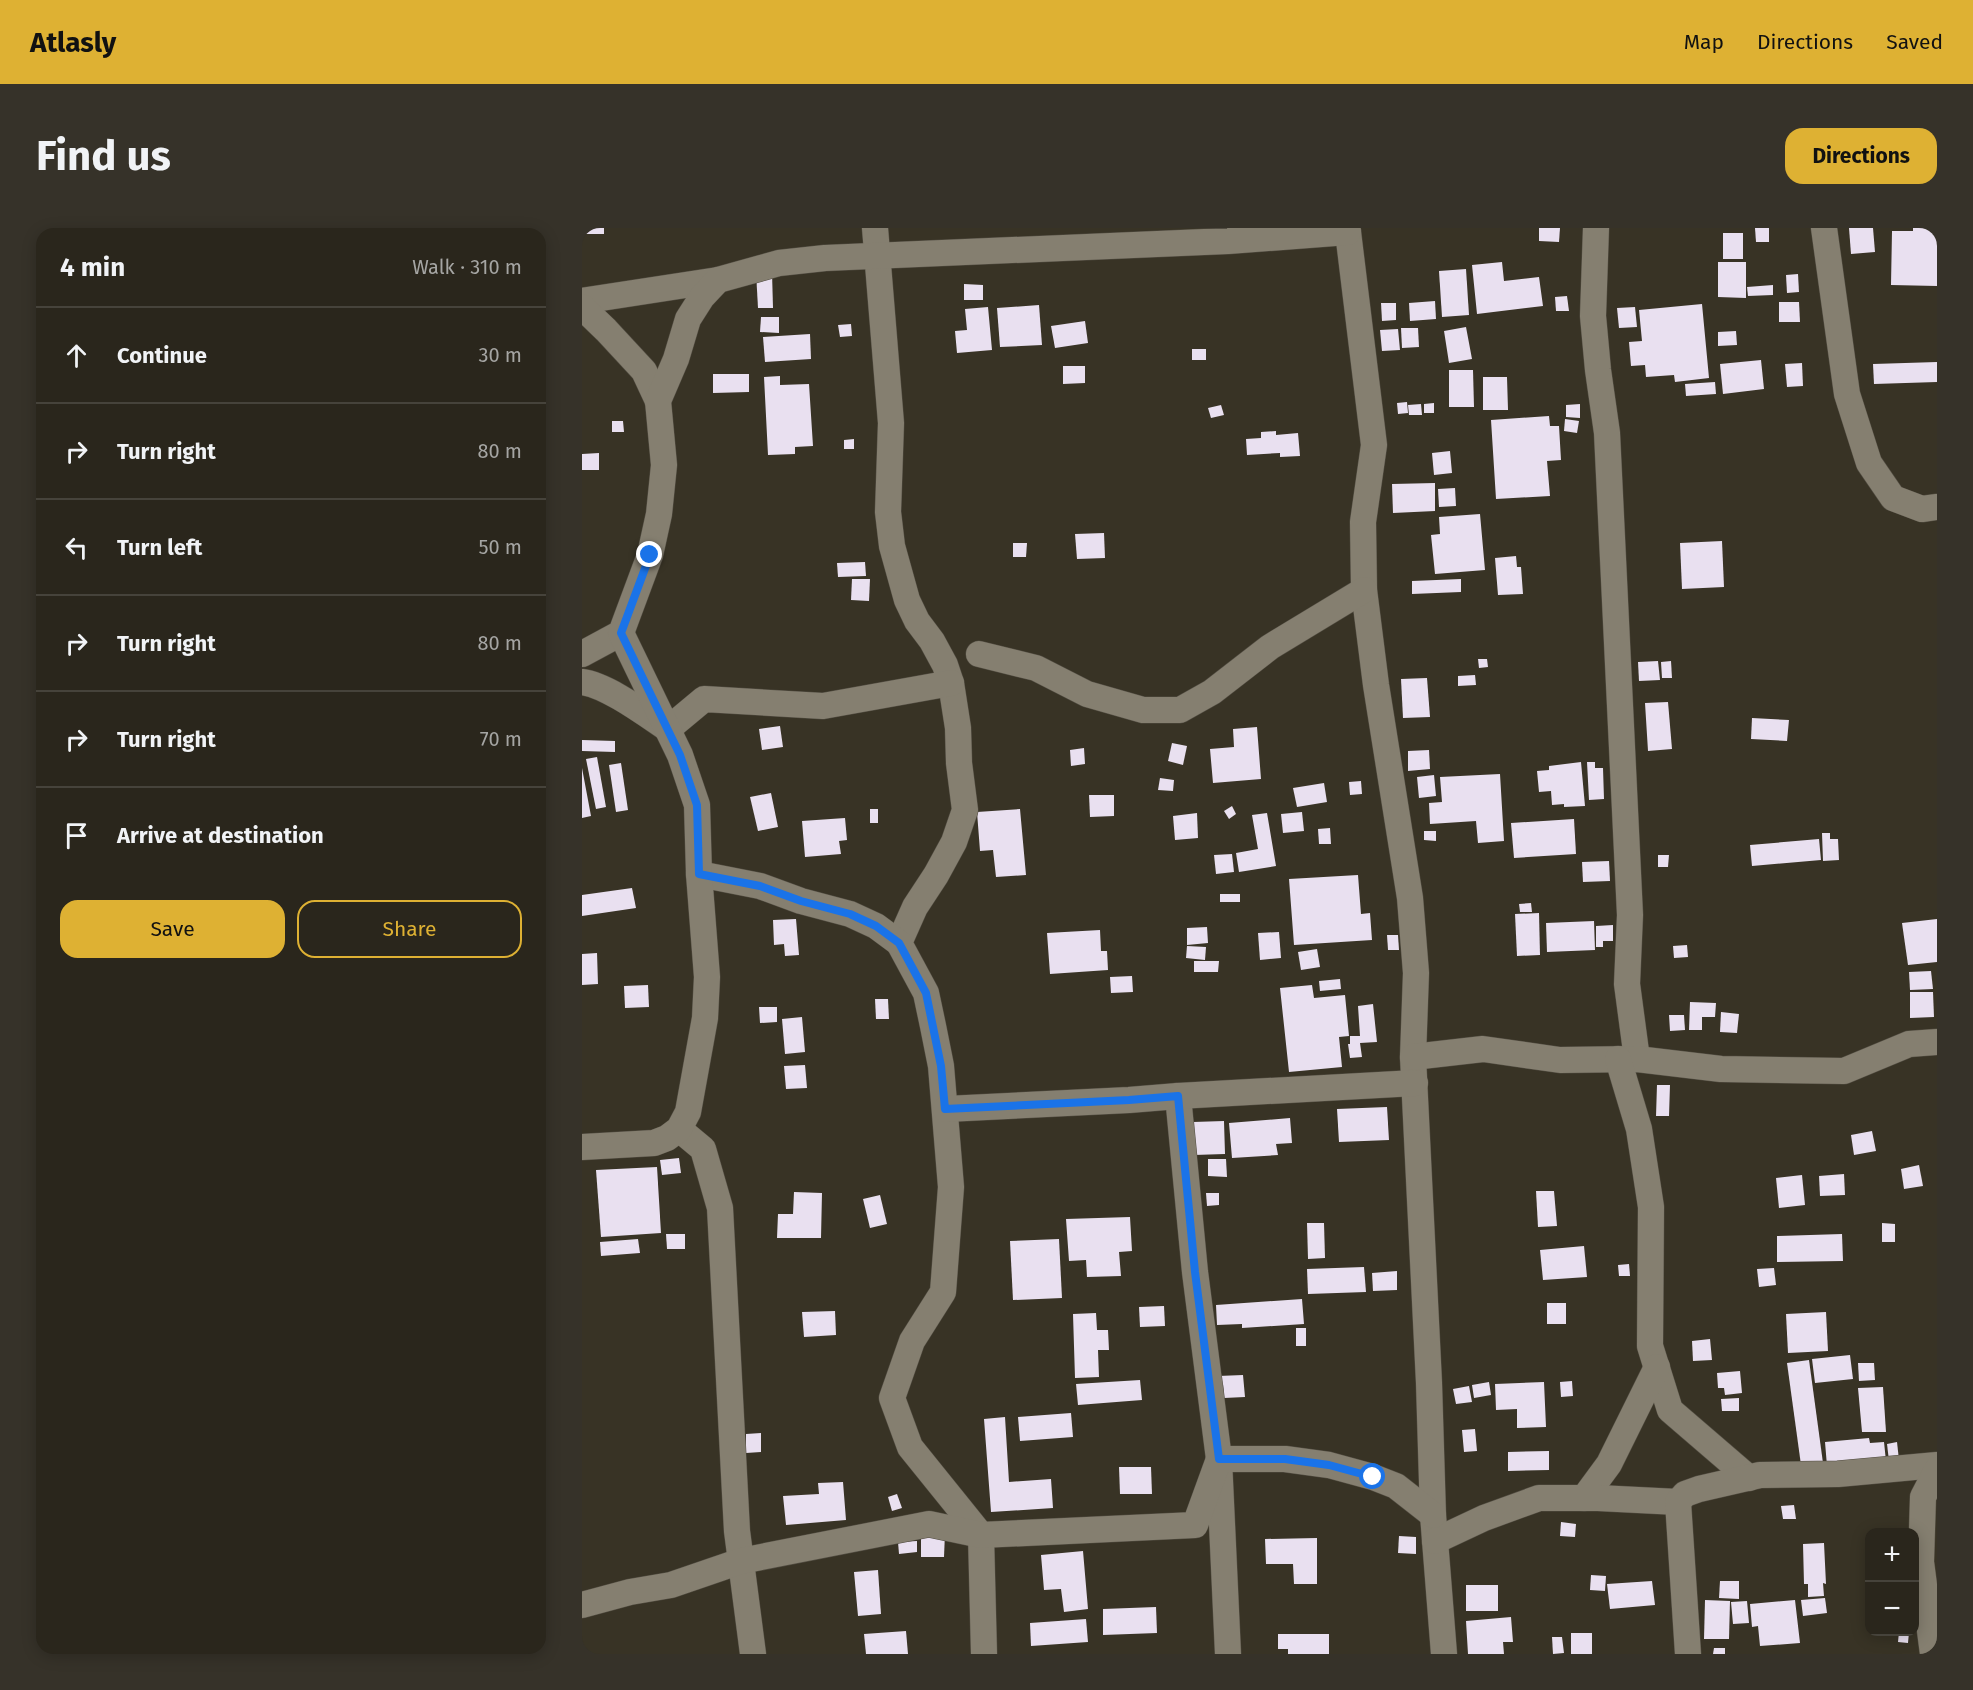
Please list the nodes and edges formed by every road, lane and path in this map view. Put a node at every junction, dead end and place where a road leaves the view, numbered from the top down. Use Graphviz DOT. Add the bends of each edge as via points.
graph roads {
  1 [pos="875,228"];
  2 [pos="1596,228"];
  3 [pos="1824,228"];
  4 [pos="1348,230"];
  5 [pos="1104,237"];
  6 [pos="877,255"];
  7 [pos="718,280"];
  8 [pos="582,301"];
  9 [pos="582,307"];
  10 [pos="658,400"];
  11 [pos="1937,507"];
  12 [pos="1364,590"];
  13 [pos="621,633"];
  14 [pos="582,654"];
  15 [pos="979,654"];
  16 [pos="582,682"];
  17 [pos="951,683"];
  18 [pos="668,729"];
  19 [pos="699,874"];
  20 [pos="899,943"];
  21 [pos="1937,1042"];
  22 [pos="1413,1057"];
  23 [pos="1628,1059"];
  24 [pos="1415,1083"];
  25 [pos="1178,1096"];
  26 [pos="945,1109"];
  27 [pos="679,1129"];
  28 [pos="582,1147"];
  29 [pos="1657,1367"];
  30 [pos="1219,1459"];
  31 [pos="1937,1465"];
  32 [pos="1937,1470"];
  33 [pos="1749,1478"];
  34 [pos="1584,1498"];
  35 [pos="1678,1503"];
  36 [pos="1432,1515"];
  37 [pos="981,1535"];
  38 [pos="1435,1541"];
  39 [pos="741,1561"];
  40 [pos="582,1605"];
  41 [pos="753,1654"];
  42 [pos="984,1654"];
  43 [pos="1228,1654"];
  44 [pos="1444,1654"];
  45 [pos="1688,1654"];
  46 [pos="1933,1654"];
  1 -- 6 [label="street"];
  2 -- 23 [label="street" via="1593,316 1607,433 1630,915"];
  3 -- 11 [label="street" via="1847,394 1869,463 1893,498 1923,509"];
  4 -- 5 [label="street" via="1228,241"];
  4 -- 12 [label="street" via="1374,445 1363,522"];
  5 -- 6 [label="street" via="970,253"];
  6 -- 7 [label="street" via="779,262"];
  6 -- 17 [label="street" via="891,423 888,512 892,546 907,600"];
  7 -- 8 [label="street"];
  7 -- 10 [label="street" via="688,319"];
  9 -- 10 [label="street" via="644,371"];
  10 -- 13 [label="street" via="664,465 659,514 646,566"];
  12 -- 15 [label="street" via="1270,647 1212,692 1180,710 1143,710 1087,694 1036,668"];
  12 -- 22 [label="street" via="1410,898 1416,973"];
  13 -- 14 [label="street"];
  13 -- 18 [label="street"];
  16 -- 18 [label="street" via="628,703"];
  17 -- 18 [label="street" via="823,706 704,699"];
  17 -- 20 [label="street" via="965,810 954,842 915,907"];
  18 -- 19 [label="street" via="697,805"];
  19 -- 20 [label="street" via="760,886 850,914"];
  19 -- 27 [label="street" via="707,977 705,1018 688,1112"];
  20 -- 26 [label="street" via="926,993 941,1066"];
  21 -- 23 [label="street" via="1909,1044 1844,1071 1721,1069"];
  22 -- 23 [label="street" via="1483,1049 1560,1060"];
  22 -- 24 [label="street"];
  23 -- 29 [label="street" via="1651,1207 1650,1346"];
  24 -- 25 [label="street"];
  24 -- 36 [label="street"];
  25 -- 26 [label="street"];
  25 -- 30 [label="street"];
  26 -- 37 [label="street" via="951,1187 943,1292 912,1341 892,1398 910,1447"];
  27 -- 28 [label="street" via="654,1143"];
  27 -- 39 [label="street" via="703,1149 720,1208"];
  29 -- 33 [label="street" via="1670,1410"];
  29 -- 34 [label="street" via="1609,1464"];
  30 -- 36 [label="street" via="1285,1459 1329,1465 1396,1486"];
  30 -- 37 [label="street" via="1195,1525"];
  30 -- 43 [label="street"];
  31 -- 33 [label="street"];
  32 -- 46 [label="street" via="1923,1497 1921,1562"];
  33 -- 35 [label="street" via="1685,1494"];
  34 -- 35 [label="street"];
  34 -- 38 [label="street" via="1539,1498"];
  35 -- 45 [label="street"];
  36 -- 38 [label="street"];
  37 -- 39 [label="street" via="929,1524"];
  37 -- 42 [label="street"];
  38 -- 44 [label="street"];
  39 -- 40 [label="street" via="671,1585"];
  39 -- 41 [label="street"];
}
